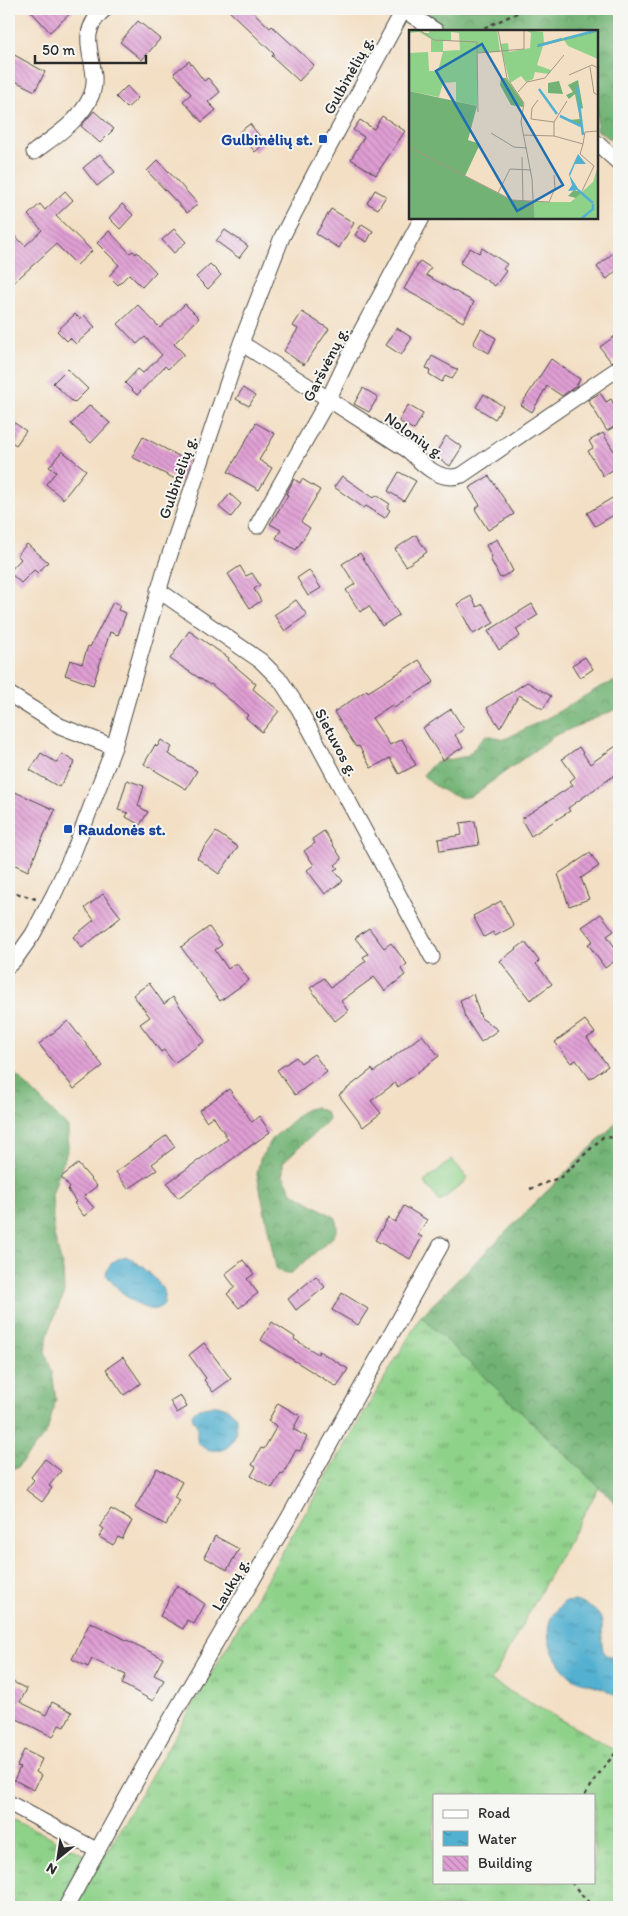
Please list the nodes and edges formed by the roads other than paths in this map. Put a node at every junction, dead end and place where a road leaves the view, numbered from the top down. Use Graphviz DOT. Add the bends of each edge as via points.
graph roads {
  1 [pos="105,9"];
  2 [pos="403,9"];
  3 [pos="434,30"];
  4 [pos="598,144"];
  5 [pos="34,152"];
  6 [pos="619,163"];
  7 [pos="421,219"];
  8 [pos="241,343"];
  9 [pos="619,368"];
  10 [pos="328,398"];
  11 [pos="257,526"];
  12 [pos="158,590"];
  13 [pos="9,694"];
  14 [pos="114,748"];
  15 [pos="432,957"];
  16 [pos="9,965"];
  17 [pos="441,1245"];
  18 [pos="9,1803"];
  19 [pos="98,1851"];
  20 [pos="66,1907"];
  1 -- 5 [label="street" via="90,29 88,41 94,83 87,104 76,119"];
  2 -- 3 [label="street"];
  2 -- 8 [label="street, Gulbinėlių g." via="282,237"];
  4 -- 6 [label="street"];
  7 -- 10 [label="street, Garšvėnų g."];
  8 -- 10 [label="street, Nolonių g."];
  8 -- 12 [label="street, Gulbinėlių g."];
  9 -- 10 [label="street, Nolonių g." via="453,478 425,466 409,451"];
  10 -- 11 [label="street, Garšvėnų g."];
  12 -- 14 [label="street, Gulbinėlių g."];
  12 -- 15 [label="street, Sietuvos g." via="261,661 281,682 299,709"];
  13 -- 14 [label="street" via="60,726"];
  14 -- 16 [label="street, Gulbinėlių g." via="74,851 48,905 33,934"];
  17 -- 19 [label="street, Laukų g."];
  18 -- 19 [label="street"];
  19 -- 20 [label="street, Laukų g."];
}
